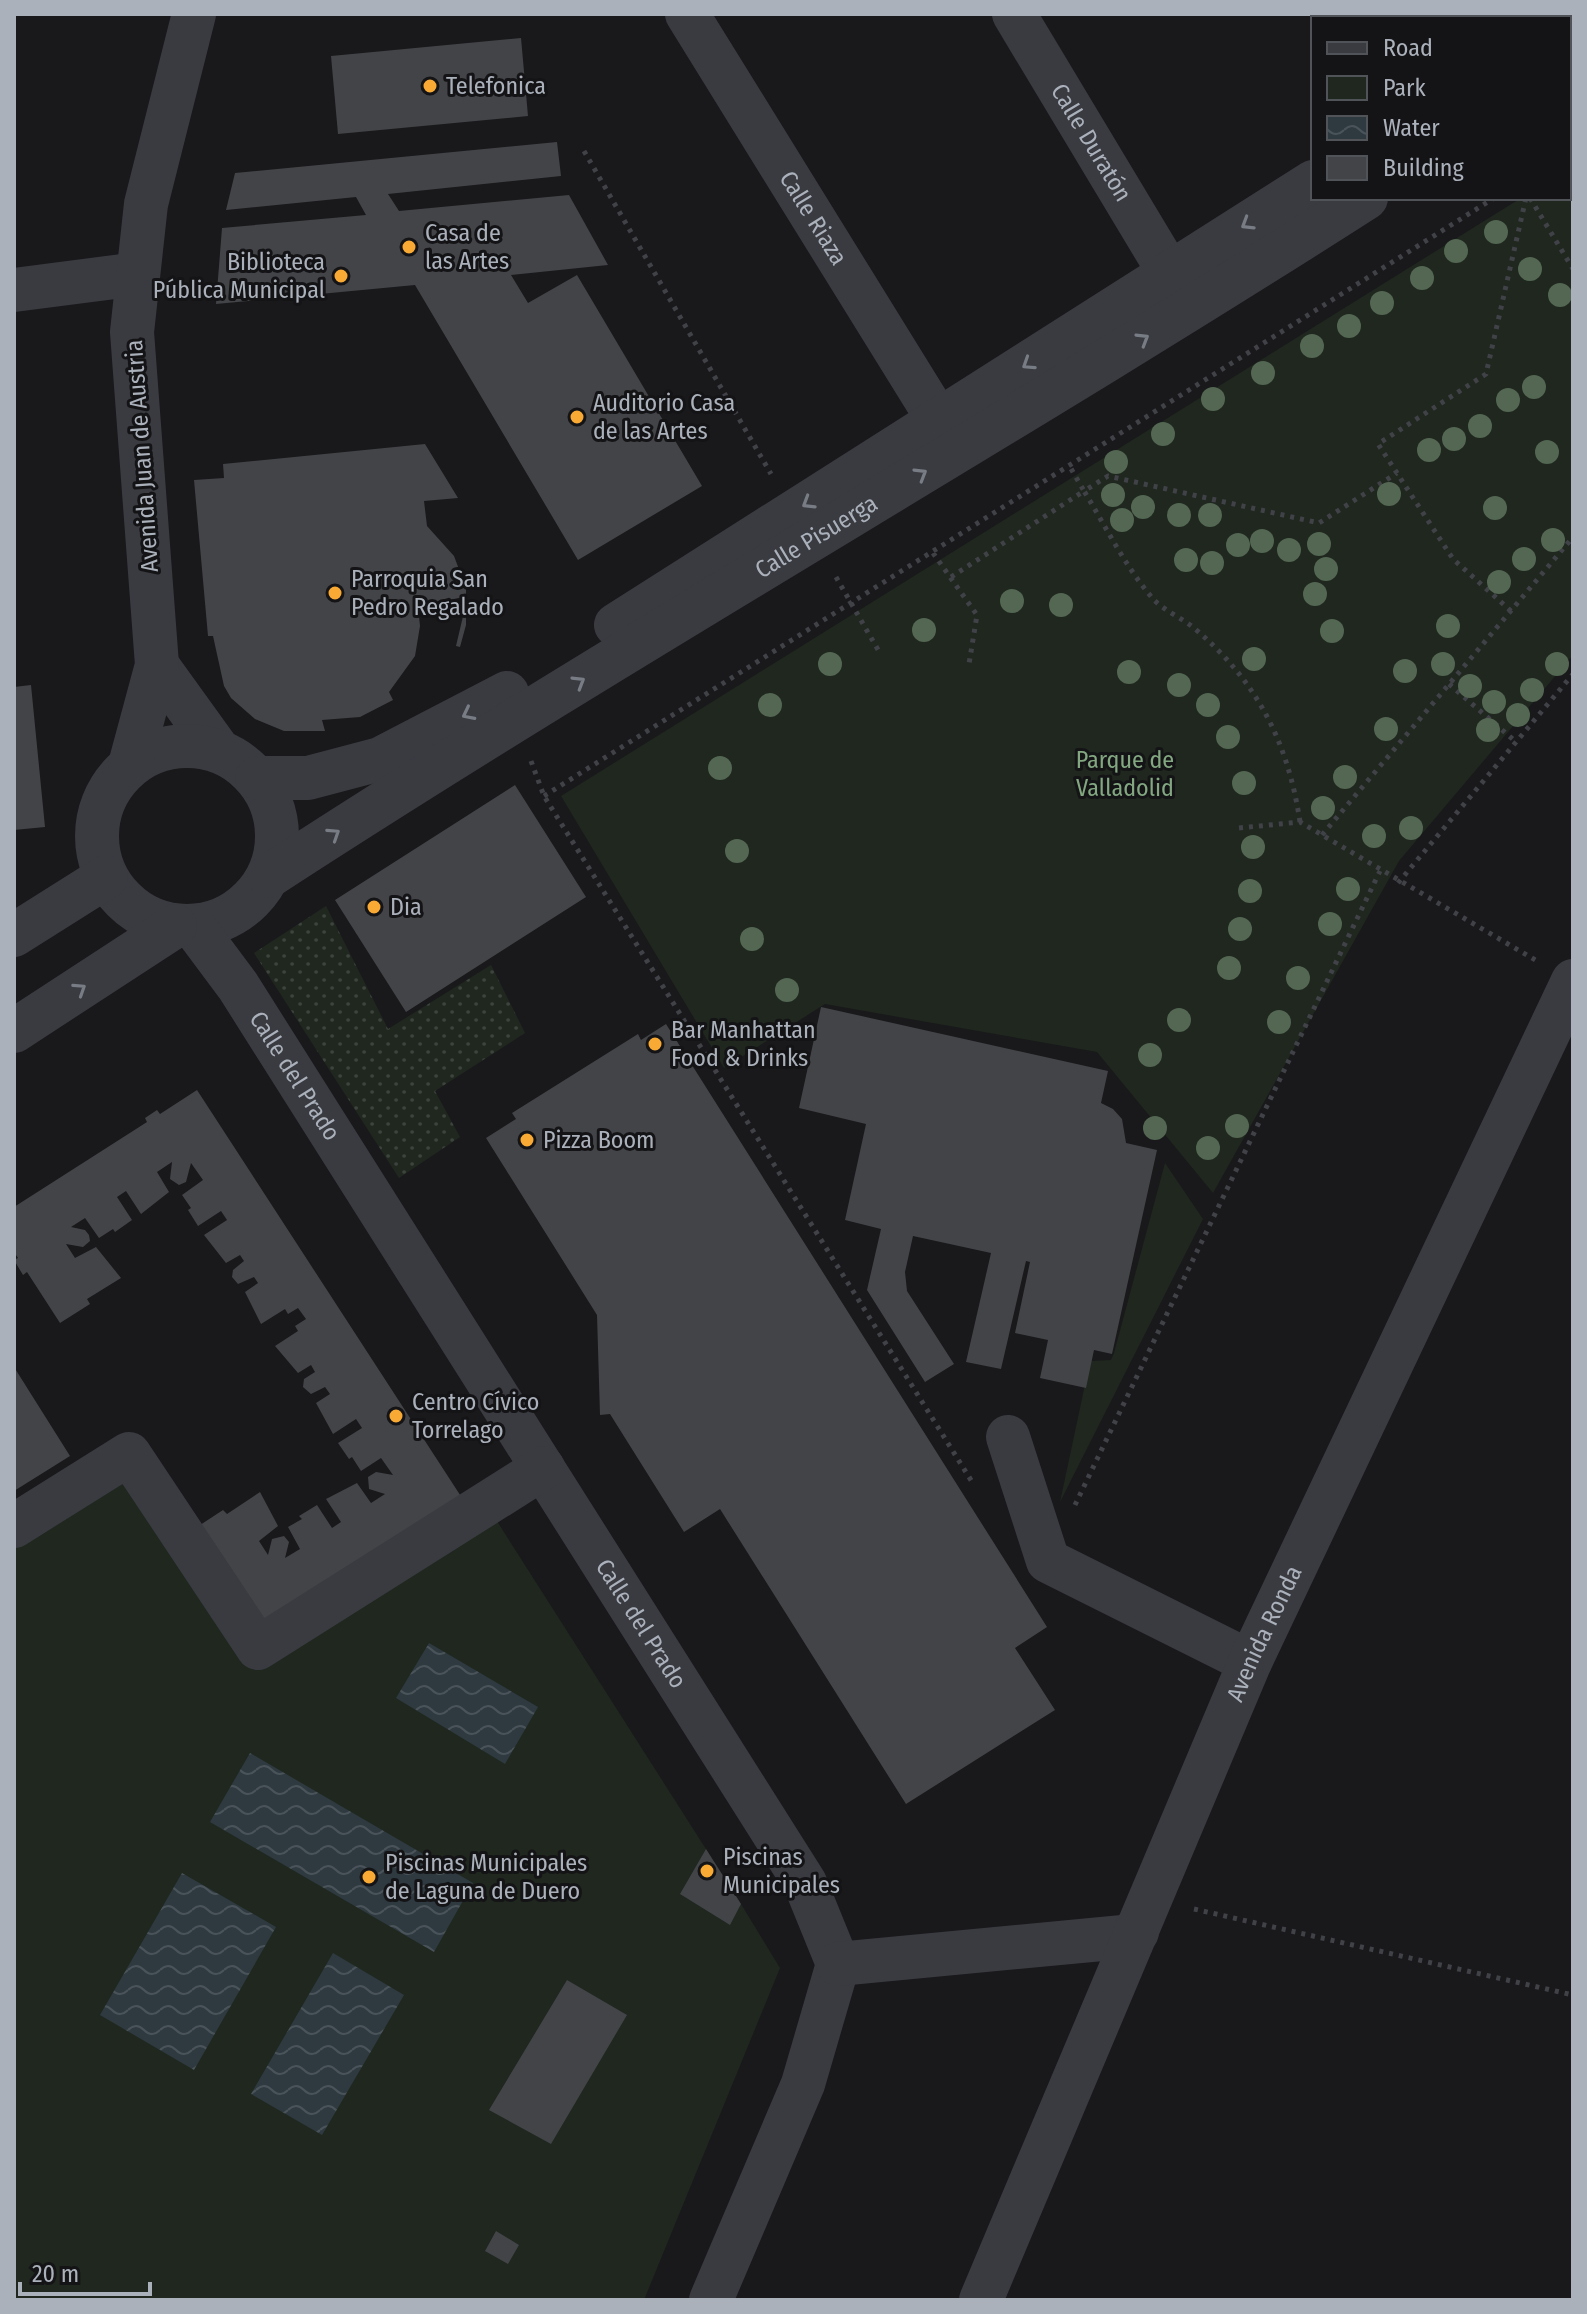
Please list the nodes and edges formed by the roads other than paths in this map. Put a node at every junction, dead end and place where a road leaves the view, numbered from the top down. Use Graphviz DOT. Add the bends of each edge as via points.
graph roads {
  1 [pos="194,14"];
  2 [pos="687,14"];
  3 [pos="1014,14"];
  4 [pos="1311,183"];
  5 [pos="1363,200"];
  6 [pos="1169,272"];
  7 [pos="138,274"];
  8 [pos="14,290"];
  9 [pos="939,421"];
  10 [pos="802,527"];
  11 [pos="157,665"];
  12 [pos="219,751"];
  13 [pos="130,765"];
  14 [pos="257,778"];
  15 [pos="269,876"];
  16 [pos="106,877"];
  17 [pos="237,912"];
  18 [pos="184,926"];
  19 [pos="14,935"];
  20 [pos="1573,981"];
  21 [pos="238,986"];
  22 [pos="14,1031"];
  23 [pos="1008,1437"];
  24 [pos="543,1468"];
  25 [pos="14,1526"];
  26 [pos="1250,1662"];
  27 [pos="1143,1916"];
  28 [pos="838,1964"];
  29 [pos="711,2300"];
  30 [pos="981,2300"];
  1 -- 7 [label="street, Avenida Juan de Austria" via="146,204"];
  2 -- 9 [label="street, Calle Riaza"];
  3 -- 6 [label="street, Calle Duratón"];
  4 -- 6 [label="street, Calle Pisuerga, one-way"];
  10 -- 5 [label="street, Calle Pisuerga, one-way" via="1194,308"];
  6 -- 9 [label="street, Calle Pisuerga, one-way"];
  7 -- 8 [label="street"];
  7 -- 11 [label="street, Avenida Juan de Austria" via="132,332"];
  9 -- 10 [label="street, Calle Pisuerga, one-way"];
  10 -- 14 [label="street, Calle Pisuerga, one-way" via="500,698 380,759 308,778"];
  15 -- 10 [label="street, Calle Pisuerga, one-way" via="515,721"];
  11 -- 12 [label="street"];
  11 -- 13 [label="street, Avenida Juan de Austria"];
  12 -- 13 [label="street" via="188,745 158,750"];
  12 -- 14 [label="street"];
  13 -- 16 [label="street" via="103,802 97,827 97,853"];
  14 -- 15 [label="street" via="277,824 277,851"];
  15 -- 17 [label="street"];
  16 -- 18 [label="street" via="135,910 154,921"];
  16 -- 19 [label="street"];
  17 -- 18 [label="street" via="216,922"];
  17 -- 21 [label="street, Calle del Prado"];
  18 -- 21 [label="street, Calle del Prado"];
  22 -- 18 [label="street, one-way"];
  20 -- 26 [label="street, Avenida Ronda"];
  21 -- 24 [label="street, Calle del Prado"];
  23 -- 26 [label="street" via="1048,1561"];
  24 -- 25 [label="street" via="258,1648 129,1454"];
  24 -- 28 [label="street, Calle del Prado" via="805,1883"];
  26 -- 27 [label="street, Avenida Ronda"];
  27 -- 28 [label="street" via="1123,1937"];
  27 -- 30 [label="street, Avenida Ronda"];
  28 -- 29 [label="street" via="803,2084"];
}
